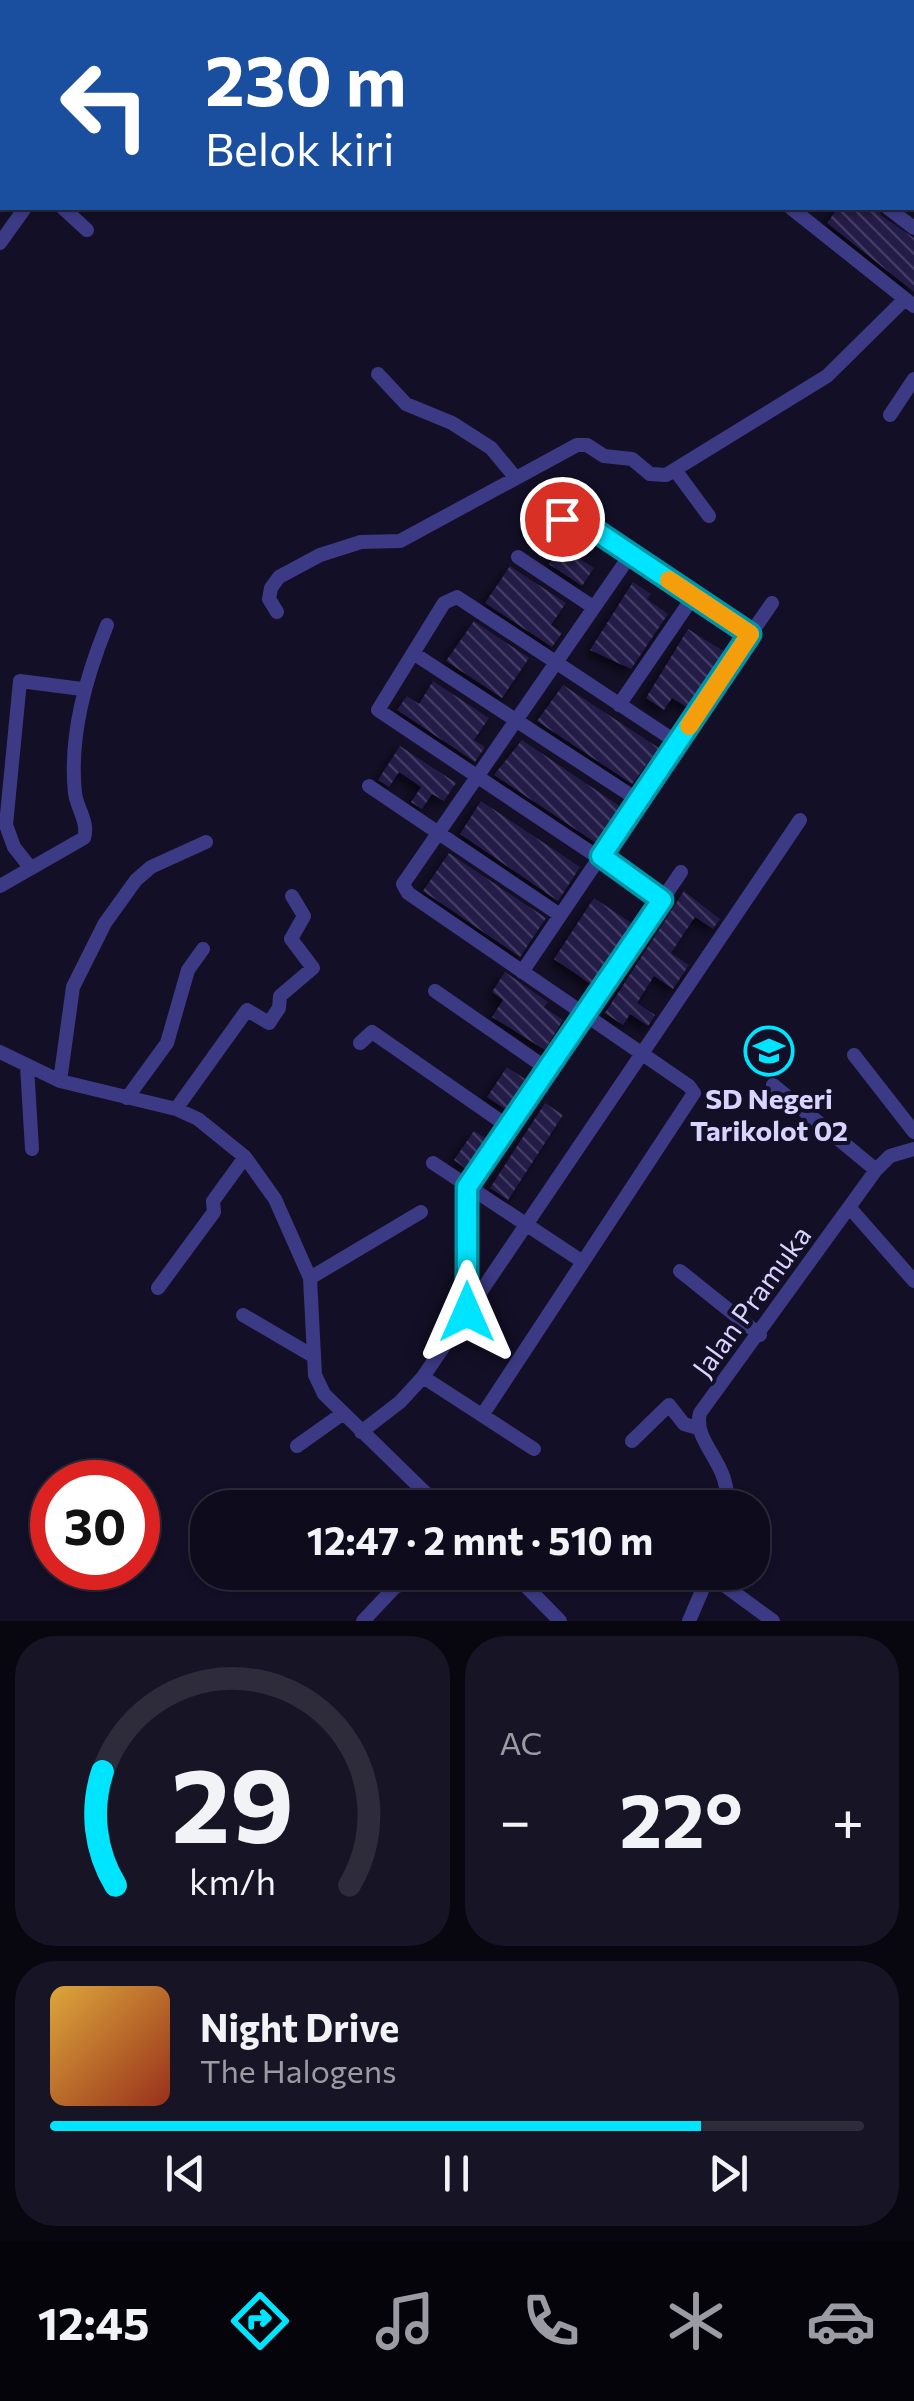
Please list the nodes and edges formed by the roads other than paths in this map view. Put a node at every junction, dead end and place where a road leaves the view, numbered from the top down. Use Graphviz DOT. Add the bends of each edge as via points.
graph roads {
  1 [pos="23,210"];
  2 [pos="65,210"];
  3 [pos="793,210"];
  4 [pos="891,210"];
  5 [pos="914,228"];
  6 [pos="87,230"];
  7 [pos="0,243"];
  8 [pos="909,303"];
  9 [pos="378,374"];
  10 [pos="914,379"];
  11 [pos="890,415"];
  12 [pos="675,470"];
  13 [pos="515,477"];
  14 [pos="709,516"];
  15 [pos="556,523"];
  16 [pos="631,554"];
  17 [pos="518,557"];
  18 [pos="694,597"];
  19 [pos="772,603"];
  20 [pos="593,607"];
  21 [pos="277,612"];
  22 [pos="107,625"];
  23 [pos="750,634"];
  24 [pos="414,652"];
  25 [pos="556,664"];
  26 [pos="82,689"];
  27 [pos="620,704"];
  28 [pos="517,722"];
  29 [pos="678,743"];
  30 [pos="480,775"];
  31 [pos="369,786"];
  32 [pos="638,800"];
  33 [pos="800,820"];
  34 [pos="438,832"];
  35 [pos="206,842"];
  36 [pos="601,856"];
  37 [pos="29,866"];
  38 [pos="681,872"];
  39 [pos="0,886"];
  40 [pos="292,896"];
  41 [pos="662,900"];
  42 [pos="560,915"];
  43 [pos="203,948"];
  44 [pos="522,972"];
  45 [pos="435,991"];
  46 [pos="584,1014"];
  47 [pos="360,1043"];
  48 [pos="0,1052"];
  49 [pos="642,1055"];
  50 [pos="854,1055"];
  51 [pos="26,1066"];
  52 [pos="546,1068"];
  53 [pos="60,1081"];
  54 [pos="774,1084"];
  55 [pos="128,1098"];
  56 [pos="176,1109"];
  57 [pos="506,1125"];
  58 [pos="914,1132"];
  59 [pos="32,1149"];
  60 [pos="914,1149"];
  61 [pos="245,1157"];
  62 [pos="433,1163"];
  63 [pos="876,1170"];
  64 [pos="467,1187"];
  65 [pos="850,1208"];
  66 [pos="421,1212"];
  67 [pos="525,1225"];
  68 [pos="582,1262"];
  69 [pos="680,1272"];
  70 [pos="310,1278"];
  71 [pos="914,1281"];
  72 [pos="158,1288"];
  73 [pos="467,1312"];
  74 [pos="243,1315"];
  75 [pos="760,1336"];
  76 [pos="313,1356"];
  77 [pos="423,1376"];
  78 [pos="342,1414"];
  79 [pos="483,1414"];
  80 [pos="698,1428"];
  81 [pos="361,1432"];
  82 [pos="632,1442"];
  83 [pos="297,1446"];
  84 [pos="534,1449"];
  85 [pos="422,1490"];
  86 [pos="728,1490"];
  87 [pos="393,1590"];
  88 [pos="530,1590"];
  89 [pos="702,1590"];
  90 [pos="732,1590"];
  91 [pos="363,1621"];
  92 [pos="560,1621"];
  93 [pos="689,1621"];
  94 [pos="773,1621"];
  1 -- 7 [label="street"];
  2 -- 6 [label="street"];
  3 -- 8 [label="street"];
  4 -- 5 [label="street"];
  8 -- 12 [label="street" via="827,376"];
  9 -- 13 [label="street" via="406,404 490,448"];
  10 -- 11 [label="street"];
  12 -- 13 [label="street" via="650,474 632,459 604,456 582,444"];
  12 -- 14 [label="street"];
  13 -- 21 [label="street" via="400,541 361,542 303,561 271,588"];
  15 -- 16 [label="street" via="578,519"];
  16 -- 18 [label="street"];
  16 -- 20 [label="street"];
  17 -- 20 [label="street"];
  18 -- 23 [label="street"];
  18 -- 27 [label="street"];
  19 -- 23 [label="street"];
  20 -- 25 [label="street"];
  22 -- 26 [label="street"];
  23 -- 29 [label="street"];
  24 -- 25 [label="street" via="444,602 457,597"];
  24 -- 28 [label="street"];
  24 -- 30 [label="street" via="378,711"];
  25 -- 27 [label="street"];
  25 -- 28 [label="street"];
  26 -- 37 [label="street" via="76,794 87,830 84,838"];
  26 -- 37 [label="street" via="20,681 6,825"];
  27 -- 29 [label="street"];
  28 -- 30 [label="street"];
  28 -- 32 [label="street"];
  29 -- 32 [label="street"];
  30 -- 34 [label="street"];
  30 -- 36 [label="street"];
  31 -- 34 [label="street"];
  32 -- 36 [label="street"];
  33 -- 49 [label="street"];
  34 -- 42 [label="street"];
  34 -- 44 [label="street" via="404,880 404,890"];
  35 -- 53 [label="street" via="151,867 106,923 73,987"];
  36 -- 41 [label="street"];
  36 -- 42 [label="street"];
  37 -- 39 [label="street"];
  38 -- 41 [label="street"];
  40 -- 56 [label="street" via="304,916 292,939 313,968 280,996 269,1023 248,1010"];
  41 -- 46 [label="street"];
  42 -- 44 [label="street"];
  43 -- 55 [label="street" via="188,970 166,1043"];
  44 -- 46 [label="street"];
  45 -- 52 [label="street"];
  46 -- 49 [label="street"];
  46 -- 52 [label="street"];
  47 -- 57 [label="street" via="372,1032"];
  48 -- 51 [label="street"];
  49 -- 67 [label="street"];
  49 -- 68 [label="street" via="694,1093"];
  50 -- 58 [label="street"];
  51 -- 53 [label="street"];
  51 -- 59 [label="street"];
  52 -- 57 [label="street"];
  53 -- 55 [label="street"];
  54 -- 63 [label="street"];
  55 -- 56 [label="street"];
  56 -- 61 [label="street" via="198,1118"];
  57 -- 64 [label="street"];
  60 -- 63 [label="street, Jalan Pramuka" via="890,1156"];
  61 -- 70 [label="street" via="276,1199"];
  61 -- 72 [label="street"];
  62 -- 64 [label="street"];
  63 -- 65 [label="street, Jalan Pramuka"];
  64 -- 67 [label="street"];
  64 -- 73 [label="street"];
  65 -- 71 [label="street"];
  65 -- 75 [label="street, Jalan Pramuka"];
  66 -- 70 [label="street"];
  67 -- 68 [label="street"];
  67 -- 73 [label="street"];
  68 -- 79 [label="street"];
  69 -- 75 [label="street"];
  70 -- 76 [label="street"];
  73 -- 77 [label="street"];
  74 -- 76 [label="street"];
  75 -- 80 [label="street, Jalan Pramuka" via="700,1413"];
  76 -- 78 [label="street" via="324,1394"];
  77 -- 79 [label="street"];
  77 -- 81 [label="street"];
  78 -- 81 [label="street"];
  78 -- 83 [label="street"];
  79 -- 84 [label="street"];
  80 -- 82 [label="street" via="684,1424 669,1405"];
  80 -- 86 [label="street"];
  81 -- 85 [label="street"];
  87 -- 91 [label="street"];
  88 -- 92 [label="street"];
  89 -- 93 [label="street"];
  90 -- 94 [label="street"];
}
